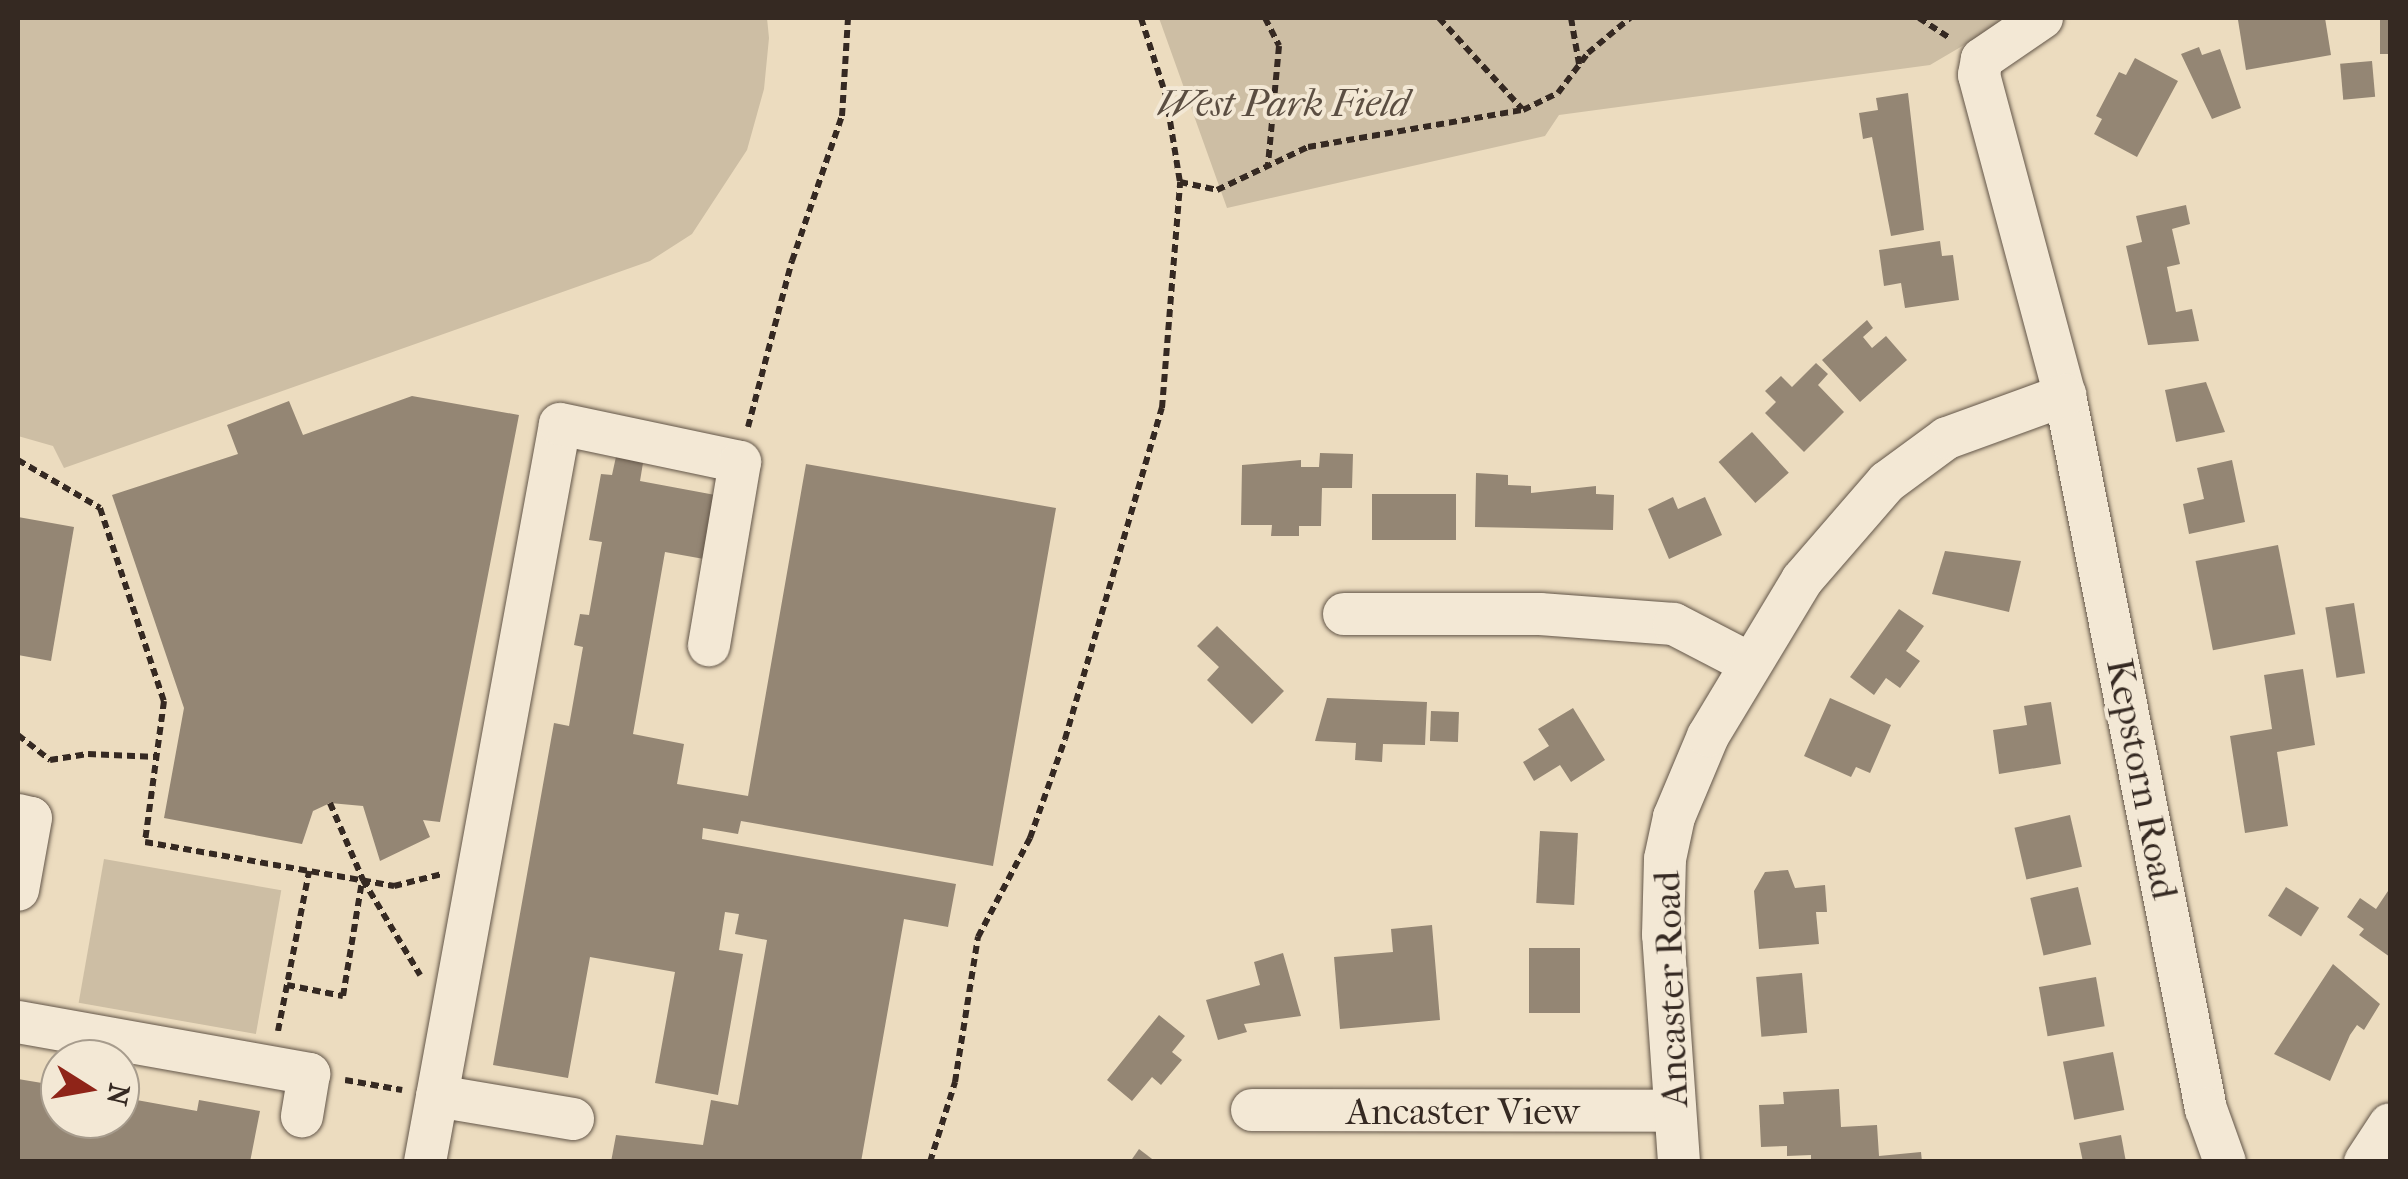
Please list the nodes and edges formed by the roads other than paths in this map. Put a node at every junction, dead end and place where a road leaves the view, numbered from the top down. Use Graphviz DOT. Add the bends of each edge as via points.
graph roads {
  1 [pos="2042,18"];
  2 [pos="2066,395"];
  3 [pos="1344,614"];
  4 [pos="709,645"];
  5 [pos="1749,663"];
  6 [pos="18,816"];
  7 [pos="18,890"];
  8 [pos="18,1022"];
  9 [pos="436,1096"];
  10 [pos="1252,1110"];
  11 [pos="1675,1111"];
  12 [pos="302,1116"];
  13 [pos="573,1119"];
  14 [pos="2390,1124"];
  15 [pos="425,1162"];
  16 [pos="1679,1162"];
  17 [pos="2225,1162"];
  18 [pos="2365,1162"];
  1 -- 2 [label="street, Kepstorn Road" via="1982,59 1979,75"];
  2 -- 5 [label="street, Ancaster Road" via="1947,438 1887,482 1802,580"];
  2 -- 17 [label="street, Kepstorn Road" via="2206,1109"];
  3 -- 5 [label="street" via="1540,614 1674,624"];
  4 -- 9 [label="street" via="740,462 560,424"];
  5 -- 11 [label="street, Ancaster Road" via="1708,736 1674,817 1665,859"];
  6 -- 7 [label="street" via="31,818"];
  8 -- 12 [label="street" via="309,1074"];
  9 -- 13 [label="street"];
  9 -- 15 [label="street"];
  10 -- 11 [label="street, Ancaster View"];
  11 -- 16 [label="street, Ancaster Road"];
  14 -- 18 [label="street"];
}
